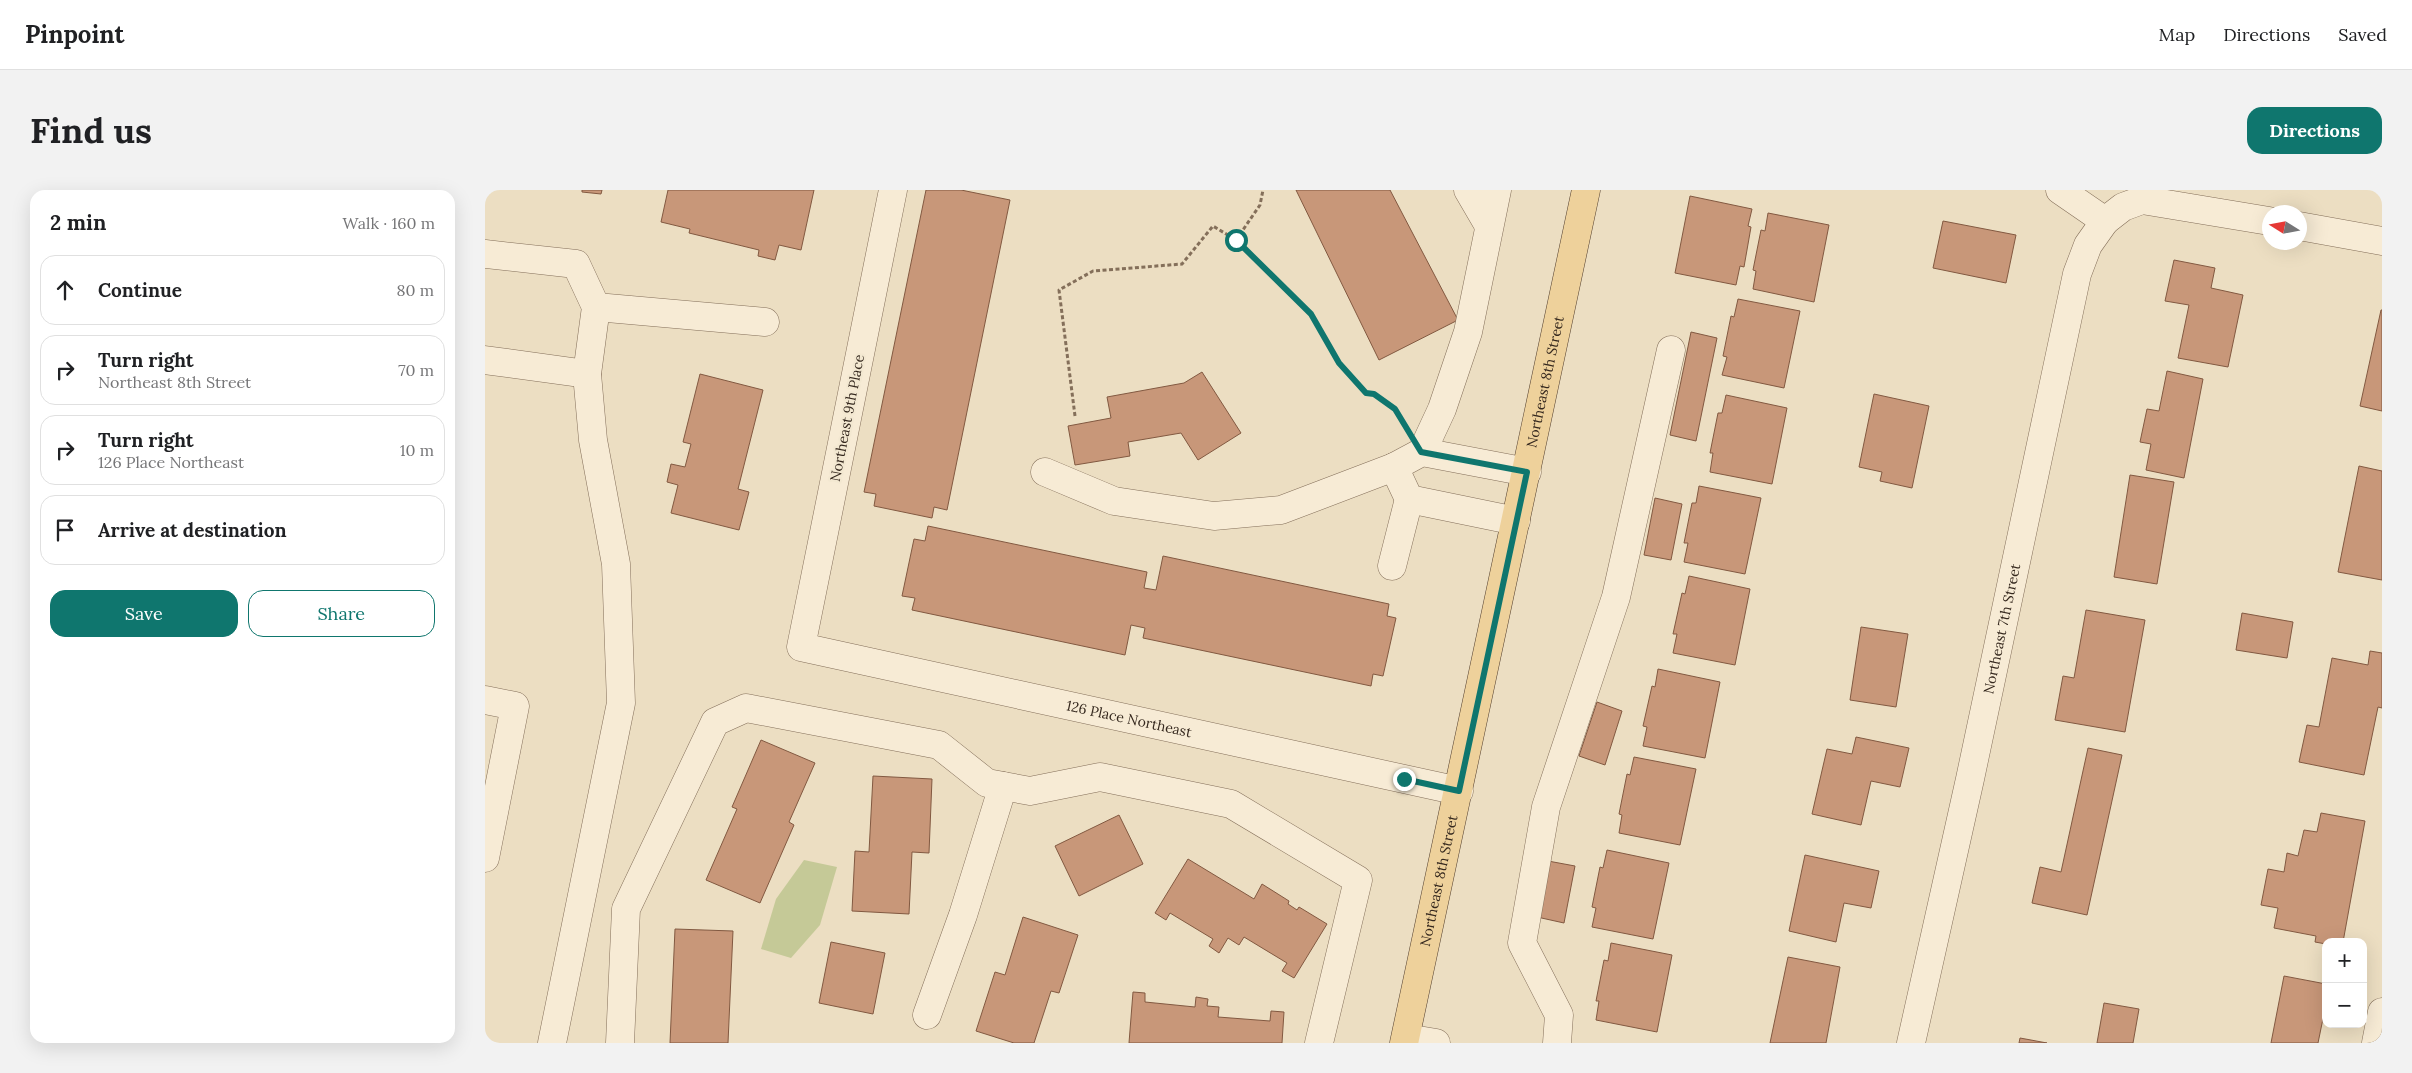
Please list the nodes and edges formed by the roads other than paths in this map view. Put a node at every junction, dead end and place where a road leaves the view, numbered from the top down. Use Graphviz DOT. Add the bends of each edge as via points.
graph roads {
  1 [pos="893,190"];
  2 [pos="1468,190"];
  3 [pos="1497,190"];
  4 [pos="1586,190"];
  5 [pos="2060,190"];
  6 [pos="2262,220"];
  7 [pos="2105,221"];
  8 [pos="1489,226"];
  9 [pos="2307,227"];
  10 [pos="2382,241"];
  11 [pos="485,254"];
  12 [pos="596,307"];
  13 [pos="765,322"];
  14 [pos="1671,350"];
  15 [pos="485,360"];
  16 [pos="587,374"];
  17 [pos="1421,452"];
  18 [pos="1394,467"];
  19 [pos="1045,472"];
  20 [pos="1527,472"];
  21 [pos="1409,499"];
  22 [pos="1516,522"];
  23 [pos="1392,566"];
  24 [pos="801,647"];
  25 [pos="485,700"];
  26 [pos="1003,786"];
  27 [pos="1459,791"];
  28 [pos="485,858"];
  29 [pos="2382,1012"];
  30 [pos="927,1015"];
  31 [pos="1405,1040"];
  32 [pos="552,1043"];
  33 [pos="620,1043"];
  34 [pos="1319,1043"];
  35 [pos="1436,1043"];
  36 [pos="1557,1043"];
  37 [pos="1911,1043"];
  38 [pos="2376,1043"];
  1 -- 24 [label="street, Northeast 9th Place"];
  2 -- 8 [label="street"];
  3 -- 8 [label="street"];
  4 -- 20 [label="main road, Northeast 8th Street"];
  5 -- 7 [label="street"];
  6 -- 7 [label="street, Northeast 7th Street" via="2142,200 2123,207"];
  7 -- 37 [label="street, Northeast 7th Street" via="2088,245 2077,274"];
  8 -- 17 [label="street" via="1467,332 1442,409"];
  9 -- 10 [label="street"];
  11 -- 12 [label="street" via="576,264"];
  12 -- 13 [label="street"];
  12 -- 16 [label="street"];
  14 -- 36 [label="street" via="1615,597 1546,807 1522,943 1559,1015"];
  15 -- 16 [label="street"];
  16 -- 32 [label="street" via="593,440 616,564 621,703"];
  17 -- 18 [label="street"];
  17 -- 20 [label="street"];
  18 -- 19 [label="street" via="1281,510 1214,516 1114,501"];
  18 -- 21 [label="street"];
  20 -- 22 [label="main road, Northeast 8th Street"];
  21 -- 22 [label="street"];
  21 -- 23 [label="street"];
  22 -- 27 [label="main road, Northeast 8th Street"];
  24 -- 27 [label="street, 126 Place Northeast"];
  25 -- 28 [label="street" via="515,706"];
  26 -- 30 [label="street" via="963,915"];
  26 -- 33 [label="street" via="987,783 939,745 746,708 715,722 626,908"];
  26 -- 34 [label="street" via="1030,791 1101,777 1231,804 1358,880"];
  27 -- 31 [label="main road, Northeast 8th Street"];
  29 -- 38 [label="street"];
  31 -- 35 [label="street"];
}
